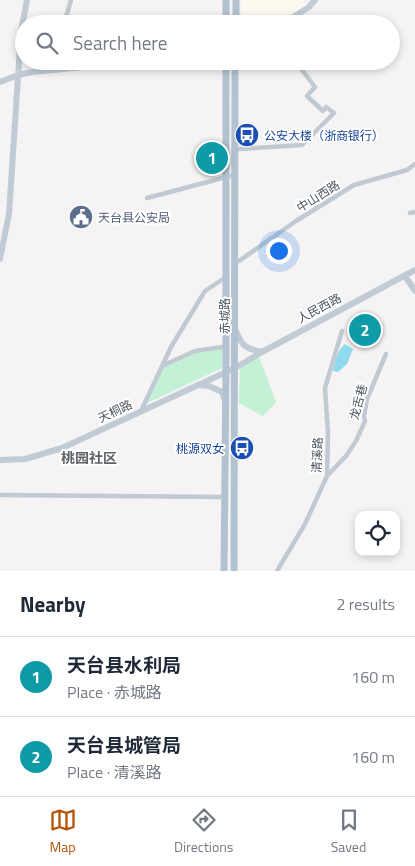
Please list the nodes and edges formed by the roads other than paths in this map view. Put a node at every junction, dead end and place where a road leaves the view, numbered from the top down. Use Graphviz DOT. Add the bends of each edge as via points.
graph roads {
  1 [pos="27,0"];
  2 [pos="71,0"];
  3 [pos="226,0"];
  4 [pos="236,0"];
  5 [pos="315,0"];
  6 [pos="24,15"];
  7 [pos="67,15"];
  8 [pos="226,15"];
  9 [pos="236,15"];
  10 [pos="296,15"];
  11 [pos="18,70"];
  12 [pos="63,70"];
  13 [pos="226,70"];
  14 [pos="235,70"];
  15 [pos="302,70"];
  16 [pos="18,75"];
  17 [pos="0,82"];
  18 [pos="239,149"];
  19 [pos="415,164"];
  20 [pos="234,175"];
  21 [pos="226,178"];
  22 [pos="147,198"];
  23 [pos="0,259"];
  24 [pos="239,261"];
  25 [pos="415,270"];
  26 [pos="405,276"];
  27 [pos="226,277"];
  28 [pos="415,291"];
  29 [pos="235,329"];
  30 [pos="342,331"];
  31 [pos="222,347"];
  32 [pos="262,352"];
  33 [pos="386,354"];
  34 [pos="163,365"];
  35 [pos="235,368"];
  36 [pos="226,372"];
  37 [pos="197,385"];
  38 [pos="226,402"];
  39 [pos="141,411"];
  40 [pos="0,460"];
  41 [pos="327,476"];
  42 [pos="0,495"];
  43 [pos="225,497"];
  44 [pos="224,571"];
  45 [pos="234,571"];
  46 [pos="277,571"];
  1 -- 6 [label="main road"];
  2 -- 7 [label="street"];
  3 -- 8 [label="main road"];
  4 -- 9 [label="main road"];
  5 -- 10 [label="main road"];
  11 -- 16 [label="main road"];
  12 -- 16 [label="main road"];
  13 -- 21 [label="main road, 赤城路"];
  14 -- 20 [label="main road, 赤城路"];
  15 -- 18 [label="street" via="315,87 307,96 323,111 326,107 334,113 302,145"];
  16 -- 17 [label="main road"];
  16 -- 23 [label="main road" via="9,214"];
  19 -- 24 [label="street, 中山西路" via="407,170 354,185"];
  20 -- 21 [label="street"];
  20 -- 29 [label="main road, 赤城路"];
  21 -- 22 [label="street"];
  21 -- 27 [label="main road, 赤城路"];
  25 -- 26 [label="main road, 人民西路"];
  26 -- 28 [label="main road"];
  26 -- 32 [label="main road, 人民西路"];
  27 -- 34 [label="street" via="204,291"];
  27 -- 36 [label="main road, 赤城路"];
  29 -- 32 [label="main road" via="240,343"];
  29 -- 35 [label="main road, 赤城路"];
  30 -- 41 [label="street, 清溪路" via="325,388"];
  31 -- 34 [label="street" via="195,351"];
  32 -- 35 [label="main road, 人民西路"];
  33 -- 41 [label="street, 龙舌巷" via="367,400 365,421 356,441"];
  34 -- 39 [label="street"];
  35 -- 36 [label="main road, 天桐路"];
  35 -- 45 [label="main road, 赤城路"];
  36 -- 37 [label="main road, 天桐路"];
  36 -- 38 [label="main road, 赤城路"];
  37 -- 38 [label="main road" via="222,392"];
  37 -- 39 [label="main road, 天桐路"];
  38 -- 43 [label="main road, 赤城路"];
  39 -- 40 [label="main road, 天桐路" via="62,448 26,459"];
  41 -- 46 [label="street, 清溪路"];
  42 -- 43 [label="street"];
  43 -- 44 [label="main road, 赤城路"];
}
